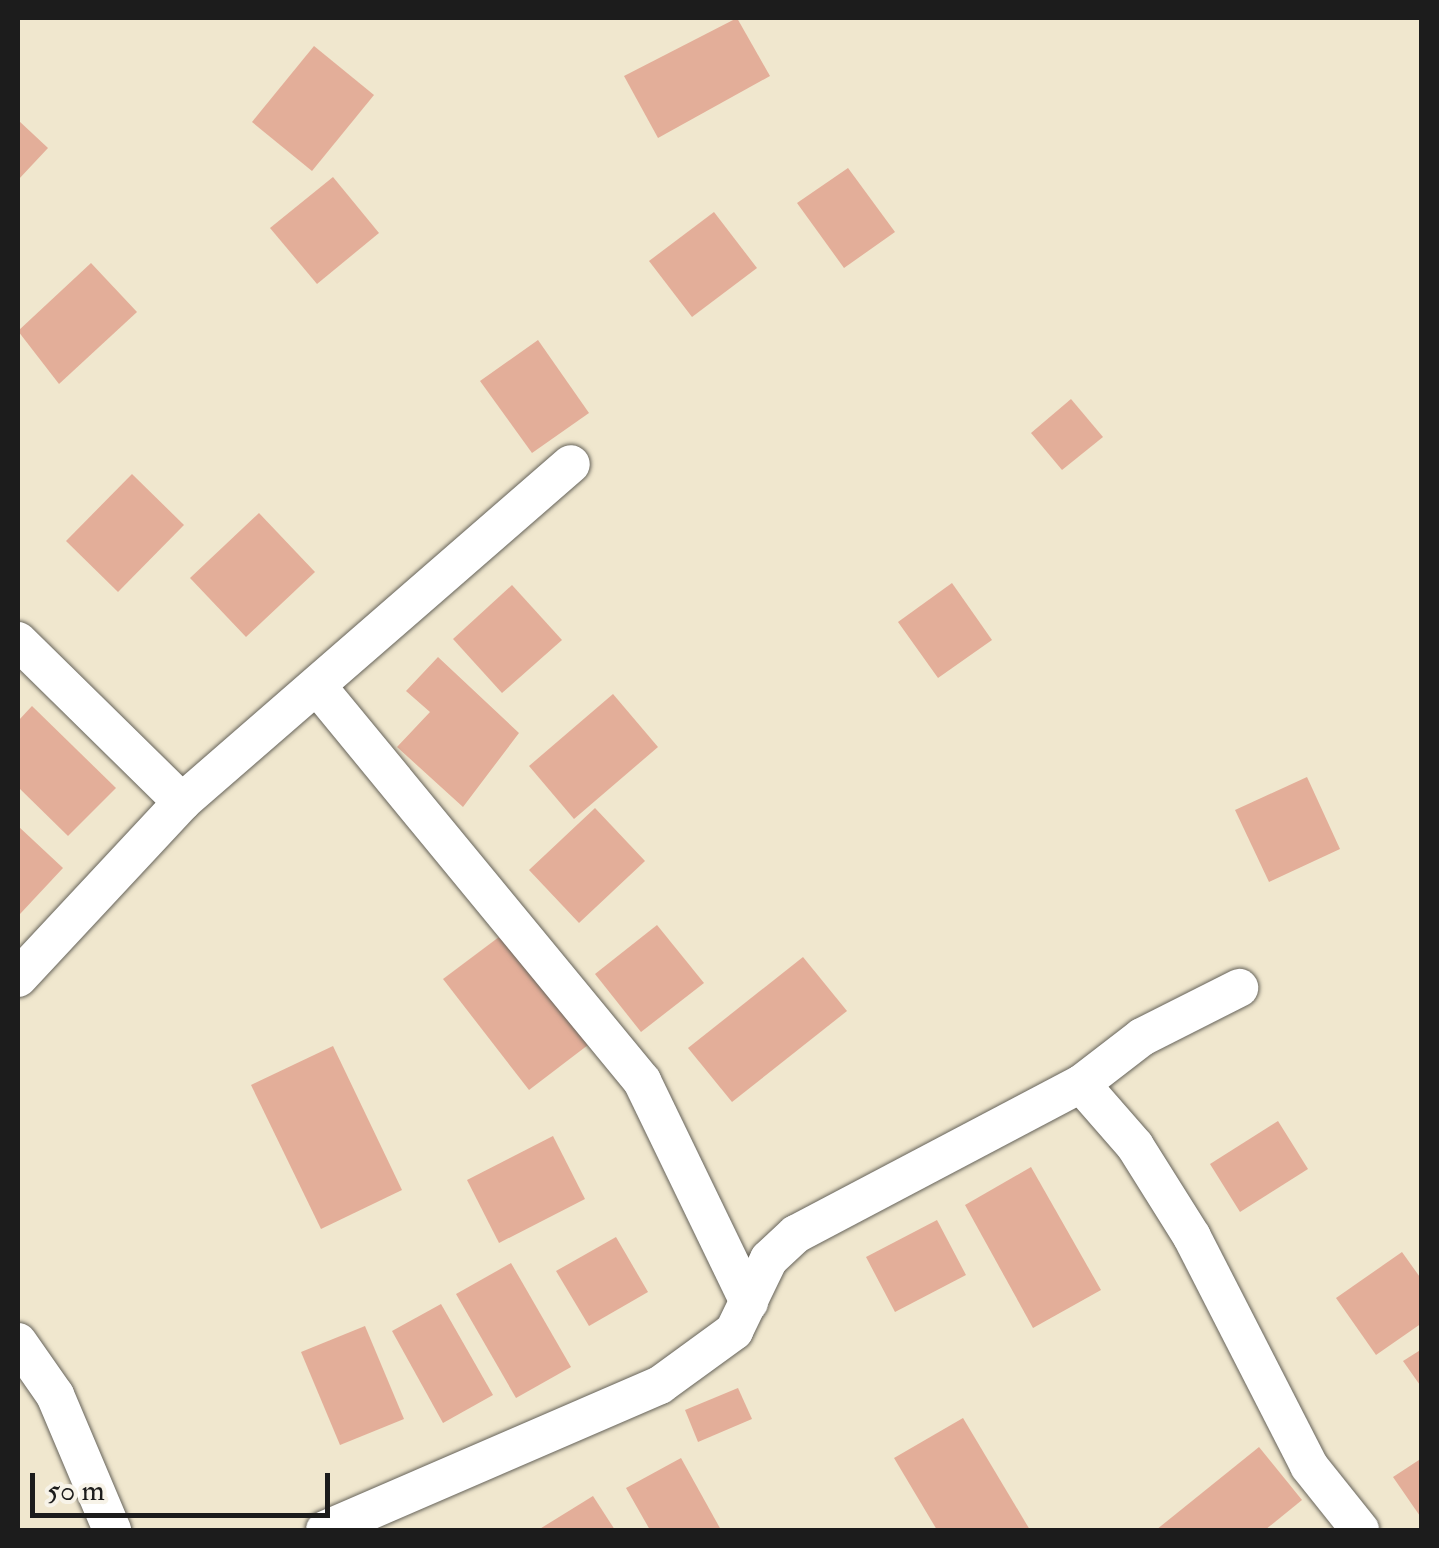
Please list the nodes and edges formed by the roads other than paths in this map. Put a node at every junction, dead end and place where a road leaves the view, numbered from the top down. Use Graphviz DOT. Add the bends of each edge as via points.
graph roads {
  1 [pos="571,464"];
  2 [pos="18,640"];
  3 [pos="316,686"];
  4 [pos="182,802"];
  5 [pos="18,978"];
  6 [pos="1239,988"];
  7 [pos="1081,1084"];
  8 [pos="749,1302"];
  9 [pos="18,1342"];
  10 [pos="112,1530"];
  11 [pos="325,1530"];
  12 [pos="1360,1530"];
  1 -- 3 [label="street"];
  2 -- 4 [label="street"];
  3 -- 4 [label="street"];
  3 -- 8 [label="street" via="642,1081"];
  4 -- 5 [label="street"];
  6 -- 7 [label="street" via="1142,1037"];
  7 -- 8 [label="street" via="796,1234 769,1258"];
  7 -- 12 [label="street" via="1135,1146 1192,1237 1310,1466"];
  8 -- 11 [label="street" via="734,1331 660,1385"];
  9 -- 10 [label="street" via="55,1395"];
}
